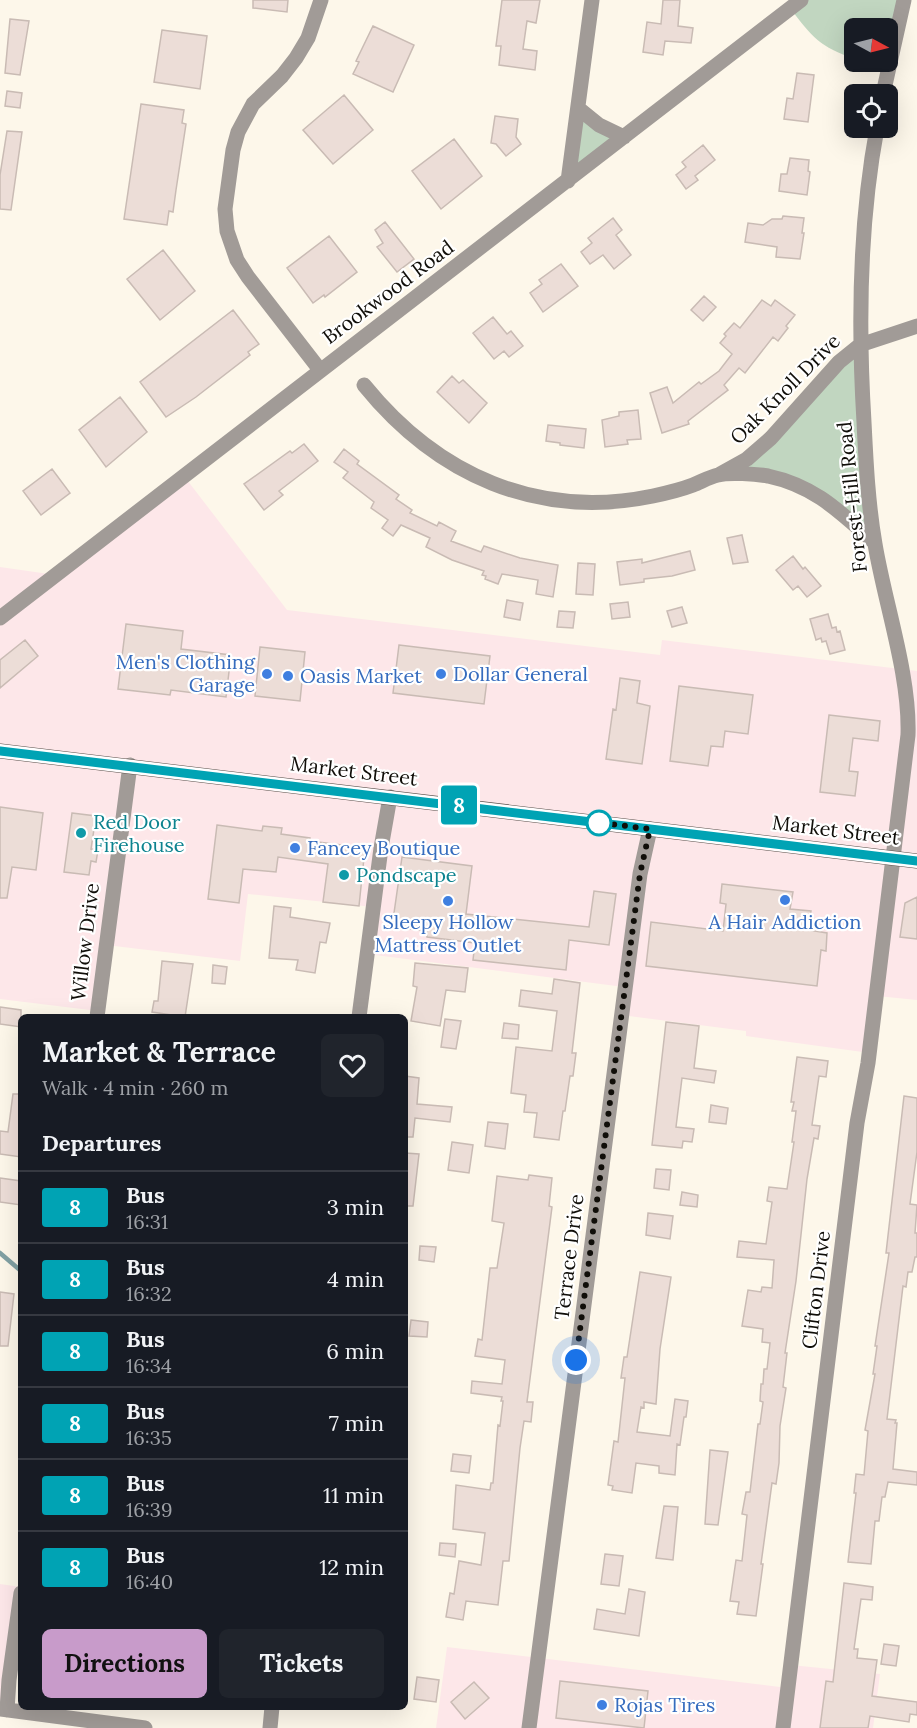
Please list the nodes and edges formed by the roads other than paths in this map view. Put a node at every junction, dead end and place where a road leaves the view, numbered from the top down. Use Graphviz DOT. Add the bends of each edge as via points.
graph roads {
  1 [pos="321,0"];
  2 [pos="592,0"];
  3 [pos="801,0"];
  4 [pos="903,0"];
  5 [pos="885,84"];
  6 [pos="578,108"];
  7 [pos="624,137"];
  8 [pos="876,138"];
  9 [pos="568,181"];
  10 [pos="917,326"];
  11 [pos="860,345"];
  12 [pos="320,370"];
  13 [pos="364,385"];
  14 [pos="719,474"];
  15 [pos="874,542"];
  16 [pos="0,618"];
  17 [pos="0,751"];
  18 [pos="130,765"];
  19 [pos="390,797"];
  20 [pos="650,829"];
  21 [pos="893,858"];
  22 [pos="917,861"];
  23 [pos="97,1014"];
  24 [pos="359,1014"];
  25 [pos="18,1614"];
  26 [pos="4,1710"];
  27 [pos="272,1710"];
  28 [pos="145,1728"];
  29 [pos="270,1728"];
  30 [pos="529,1728"];
  31 [pos="783,1728"];
  1 -- 12 [label="street" via="308,38 296,58 253,104 238,132 225,209 227,231 237,260"];
  2 -- 6 [label="street"];
  3 -- 7 [label="street, Brookwood Road"];
  4 -- 5 [label="street"];
  6 -- 7 [label="street" via="599,125"];
  6 -- 9 [label="street"];
  7 -- 9 [label="street, Brookwood Road"];
  8 -- 11 [label="street, Forest-Hill Road" via="865,223"];
  9 -- 12 [label="street, Brookwood Road"];
  10 -- 11 [label="street, Oak Knoll Drive"];
  11 -- 14 [label="street, Oak Knoll Drive" via="839,362 771,438 747,459"];
  11 -- 15 [label="street, Forest-Hill Road"];
  12 -- 16 [label="street, Brookwood Road"];
  13 -- 14 [label="street, Oak Knoll Drive" via="398,423 436,454 484,480 532,496 584,502 630,500 667,493"];
  14 -- 15 [label="street, Oak Knoll Drive" via="765,476 801,486 831,504"];
  15 -- 21 [label="street, Forest-Hill Road" via="907,699"];
  17 -- 18 [label="main road, Market Street"];
  18 -- 19 [label="main road, Market Street"];
  18 -- 23 [label="street, Willow Drive"];
  19 -- 20 [label="main road, Market Street"];
  19 -- 24 [label="street"];
  20 -- 21 [label="main road, Market Street"];
  20 -- 30 [label="street, Terrace Drive" via="637,895"];
  21 -- 22 [label="main road, Market Street"];
  21 -- 31 [label="street, Clifton Drive"];
  25 -- 26 [label="street"];
  26 -- 28 [label="street"];
  27 -- 29 [label="street"];
}
